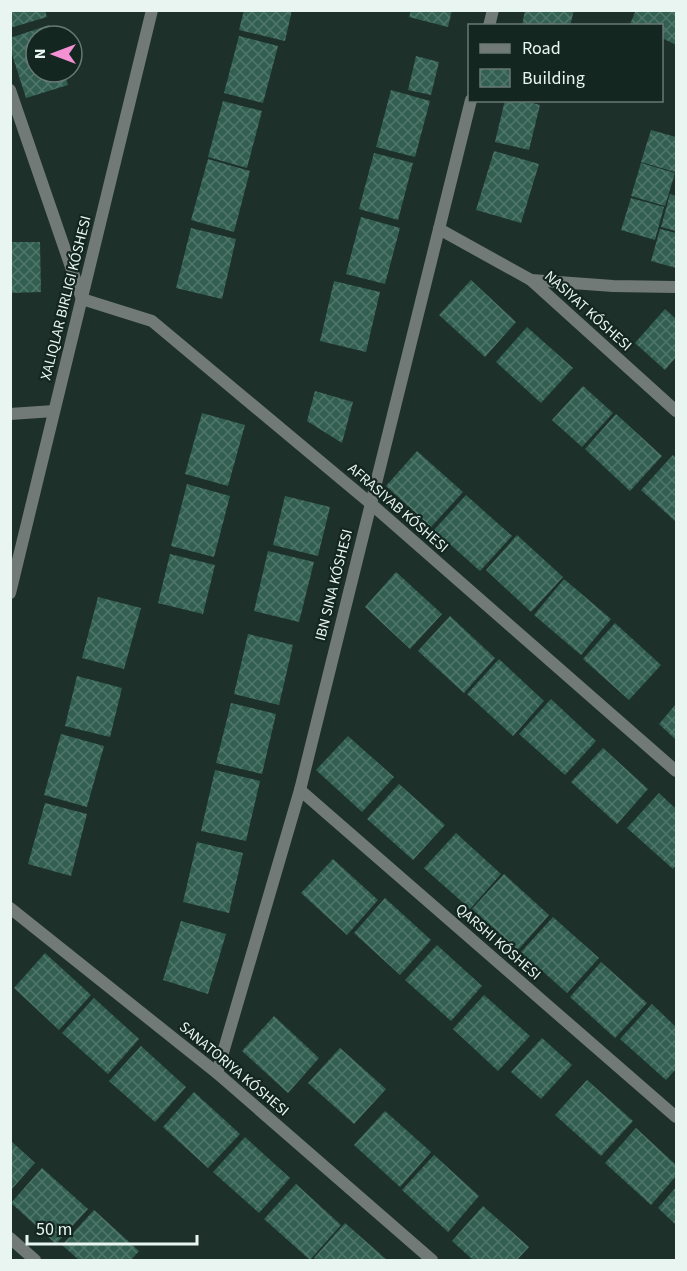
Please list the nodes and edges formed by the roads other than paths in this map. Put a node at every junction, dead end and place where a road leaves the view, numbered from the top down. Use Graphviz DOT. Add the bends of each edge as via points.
graph roads {
  1 [pos="152,10"];
  2 [pos="10,90"];
  3 [pos="471,102"];
  4 [pos="439,229"];
  5 [pos="531,280"];
  6 [pos="676,287"];
  7 [pos="82,299"];
  8 [pos="54,411"];
  9 [pos="676,411"];
  10 [pos="10,414"];
  11 [pos="370,503"];
  12 [pos="10,593"];
  13 [pos="676,771"];
  14 [pos="300,790"];
  15 [pos="10,908"];
  16 [pos="217,1073"];
  17 [pos="676,1117"];
  18 [pos="10,1238"];
  19 [pos="35,1260"];
  20 [pos="432,1260"];
  1 -- 7 [label="street"];
  2 -- 7 [label="street"];
  3 -- 4 [label="street, IBN SINA KÓSHESI"];
  4 -- 5 [label="street, NASIYAT KÓSHESI"];
  4 -- 11 [label="street, IBN SINA KÓSHESI"];
  5 -- 6 [label="street"];
  5 -- 9 [label="street, NASIYAT KÓSHESI"];
  7 -- 8 [label="street"];
  7 -- 11 [label="street, AFRASIYAB KÓSHESI" via="152,321"];
  8 -- 10 [label="street"];
  8 -- 12 [label="street"];
  11 -- 13 [label="street, AFRASIYAB KÓSHESI"];
  11 -- 14 [label="street, IBN SINA KÓSHESI"];
  14 -- 16 [label="street, IBN SINA KÓSHESI"];
  14 -- 17 [label="street"];
  15 -- 16 [label="street, SANATORIYA KÓSHESI"];
  16 -- 20 [label="street, SANATORIYA KÓSHESI"];
  18 -- 19 [label="street"];
}
